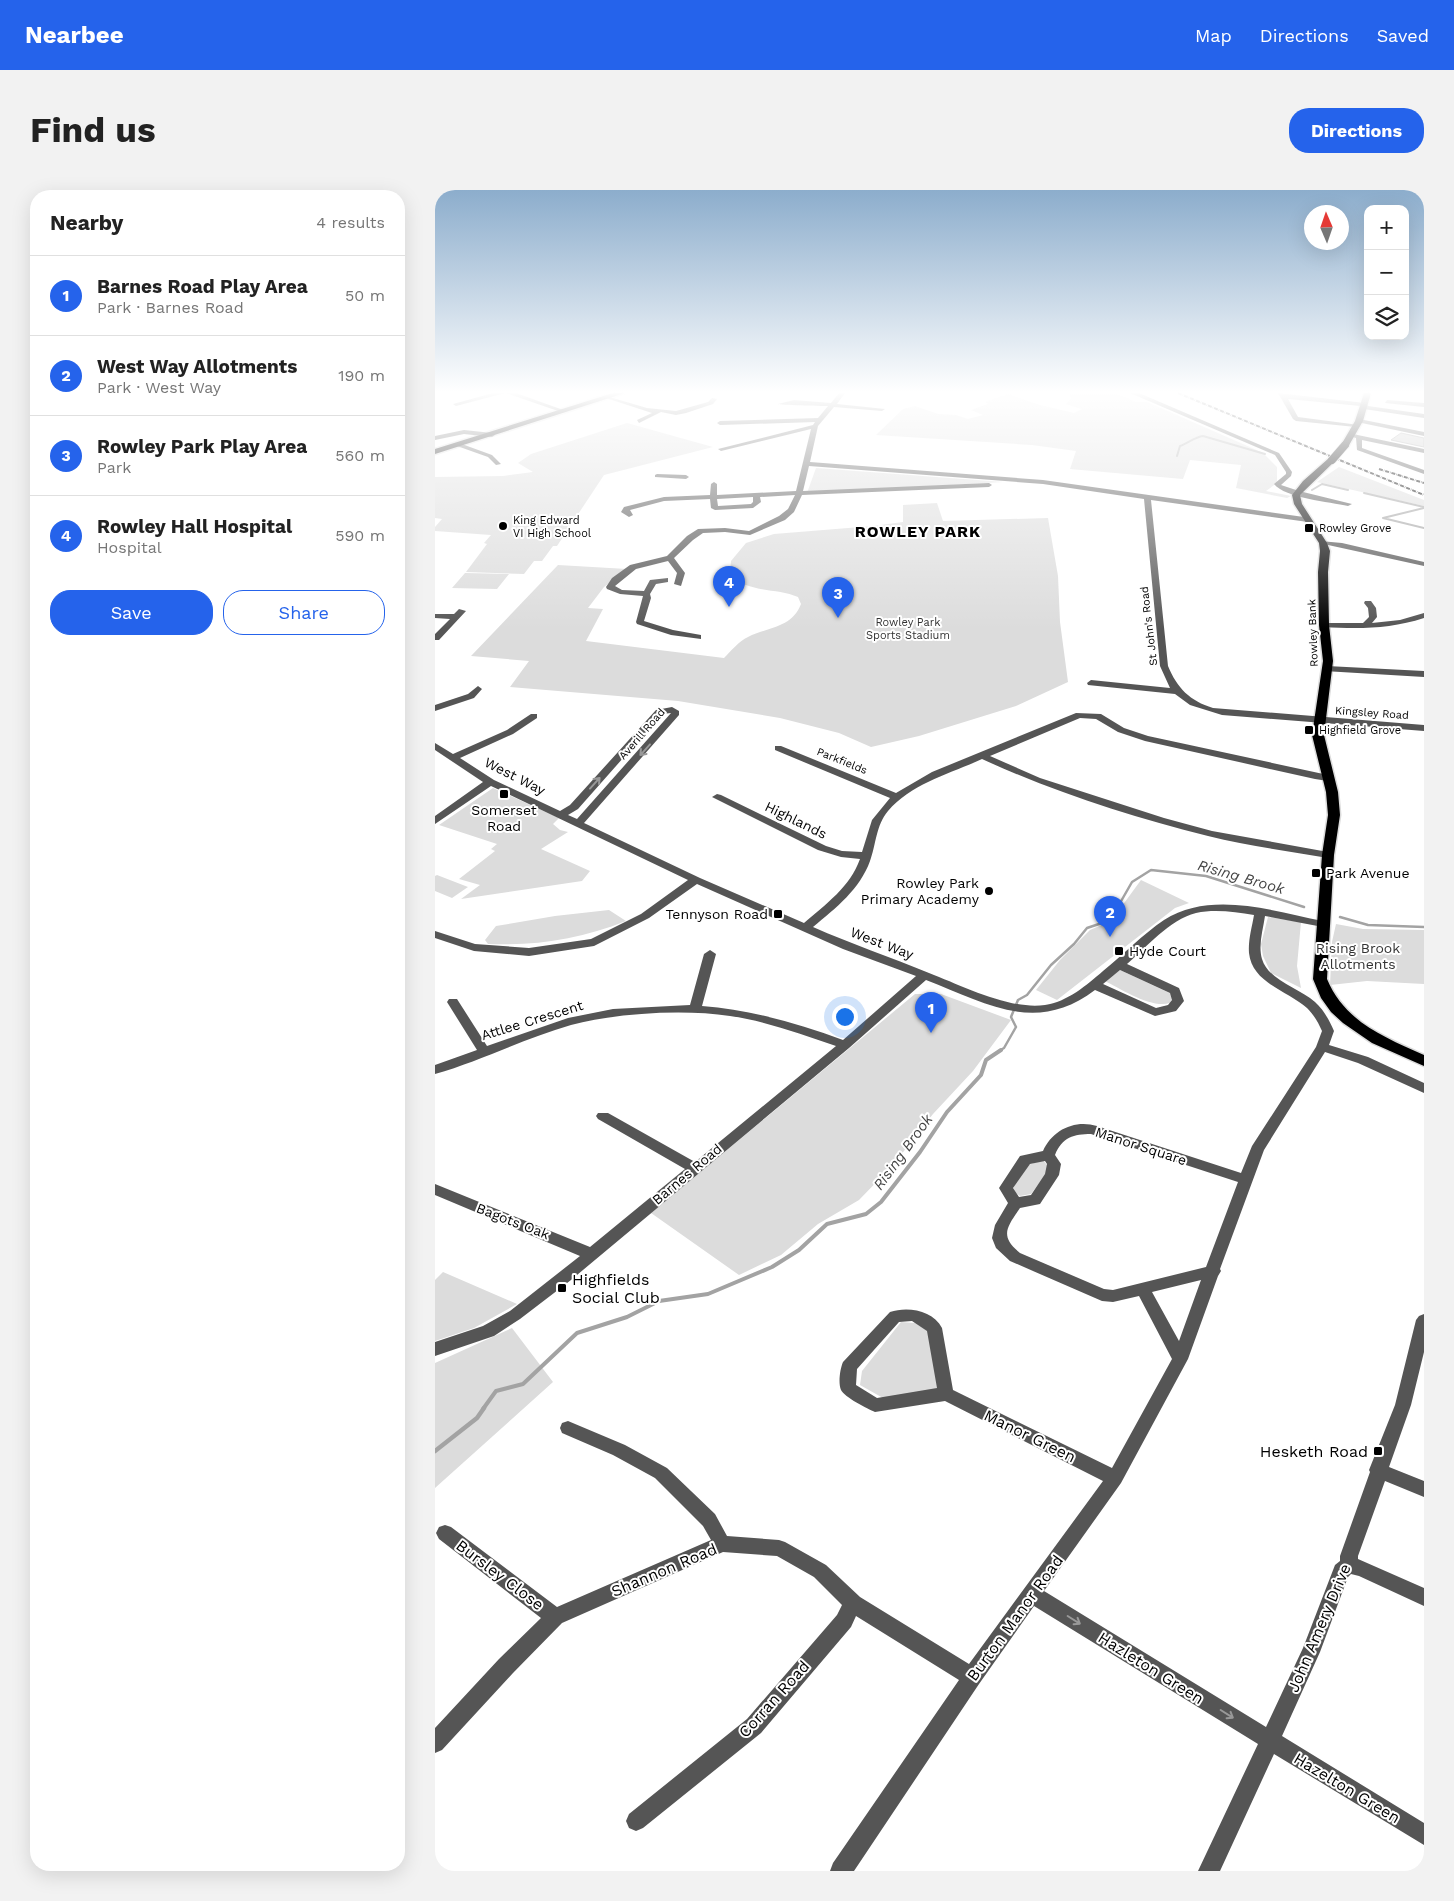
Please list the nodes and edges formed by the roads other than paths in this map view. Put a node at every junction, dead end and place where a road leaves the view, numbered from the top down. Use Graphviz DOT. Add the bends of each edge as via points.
graph roads {
  1 [pos="805,471"];
  2 [pos="905,471"];
  3 [pos="1289,471"];
  4 [pos="1320,471"];
  5 [pos="657,476"];
  6 [pos="1031,481"];
  7 [pos="1306,483"];
  8 [pos="714,484"];
  9 [pos="686,485"];
  10 [pos="1282,487"];
  11 [pos="1297,492"];
  12 [pos="799,494"];
  13 [pos="1147,497"];
  14 [pos="713,498"];
  15 [pos="1348,504"];
  16 [pos="629,515"];
  17 [pos="1308,520"];
  18 [pos="1323,543"];
  19 [pos="669,558"];
  20 [pos="1424,564"];
  21 [pos="665,580"];
  22 [pos="678,584"];
  23 [pos="646,594"];
  24 [pos="1368,603"];
  25 [pos="1424,615"];
  26 [pos="435,616"];
  27 [pos="1324,625"];
  28 [pos="1364,626"];
  29 [pos="698,637"];
  30 [pos="436,638"];
  31 [pos="1327,669"];
  32 [pos="1424,674"];
  33 [pos="1091,684"];
  34 [pos="478,689"];
  35 [pos="1176,691"];
  36 [pos="435,708"];
  37 [pos="533,716"];
  38 [pos="1319,721"];
  39 [pos="1424,728"];
  40 [pos="435,746"];
  41 [pos="778,748"];
  42 [pos="981,756"];
  43 [pos="453,758"];
  44 [pos="1328,778"];
  45 [pos="490,782"];
  46 [pos="717,797"];
  47 [pos="897,797"];
  48 [pos="559,816"];
  49 [pos="435,821"];
  50 [pos="578,824"];
  51 [pos="1328,855"];
  52 [pos="867,856"];
  53 [pos="696,880"];
  54 [pos="1260,913"];
  55 [pos="1323,924"];
  56 [pos="805,928"];
  57 [pos="435,934"];
  58 [pos="710,954"];
  59 [pos="1119,965"];
  60 [pos="925,975"];
  61 [pos="1095,985"];
  62 [pos="453,1002"];
  63 [pos="695,1009"];
  64 [pos="845,1044"];
  65 [pos="1322,1047"];
  66 [pos="484,1051"];
  67 [pos="1424,1061"];
  68 [pos="435,1070"];
  69 [pos="1424,1088"];
  70 [pos="603,1116"];
  71 [pos="1048,1155"];
  72 [pos="694,1168"];
  73 [pos="1244,1179"];
  74 [pos="435,1190"];
  75 [pos="1016,1204"];
  76 [pos="590,1254"];
  77 [pos="1213,1271"];
  78 [pos="1143,1288"];
  79 [pos="1424,1320"];
  80 [pos="435,1349"];
  81 [pos="1180,1359"];
  82 [pos="946,1394"];
  83 [pos="568,1428"];
  84 [pos="1378,1470"];
  85 [pos="1115,1478"];
  86 [pos="1424,1489"];
  87 [pos="445,1533"];
  88 [pos="722,1544"];
  89 [pos="1349,1565"];
  90 [pos="1032,1594"];
  91 [pos="1424,1597"];
  92 [pos="853,1603"];
  93 [pos="555,1617"];
  94 [pos="972,1677"];
  95 [pos="1270,1741"];
  96 [pos="435,1743"];
  97 [pos="636,1821"];
  98 [pos="1424,1835"];
  99 [pos="841,1871"];
  100 [pos="1209,1871"];
  1 -- 12 [label="street"];
  2 -- 6 [label="street"];
  3 -- 10 [label="street" via="1289,476 1277,484"];
  4 -- 7 [label="highway, bridge"];
  5 -- 9 [label="street"];
  6 -- 12 [label="street"];
  6 -- 13 [label="street"];
  7 -- 10 [label="street"];
  7 -- 11 [label="highway"];
  8 -- 14 [label="street"];
  9 -- 14 [label="street"];
  9 -- 16 [label="street" via="627,509 625,512"];
  10 -- 11 [label="street"];
  11 -- 15 [label="street"];
  11 -- 17 [label="highway" via="1298,504"];
  12 -- 14 [label="street" via="756,496 757,502 753,506 719,508 714,506"];
  12 -- 19 [label="street" via="791,510 782,518 750,533 701,531"];
  13 -- 17 [label="street"];
  13 -- 35 [label="street, St John's Road" via="1164,666"];
  17 -- 18 [label="highway"];
  18 -- 20 [label="street"];
  18 -- 27 [label="highway, Rowley Bank"];
  19 -- 22 [label="street" via="681,573"];
  19 -- 23 [label="street" via="633,567 610,587 620,592"];
  21 -- 23 [label="street" via="653,582"];
  23 -- 29 [label="street" via="640,622"];
  24 -- 28 [label="street" via="1373,608 1373,617"];
  25 -- 28 [label="street" via="1409,622"];
  26 -- 30 [label="street" via="459,614"];
  27 -- 28 [label="street"];
  27 -- 31 [label="highway, Rowley Bank"];
  31 -- 32 [label="street"];
  31 -- 38 [label="highway, Rowley Bank"];
  33 -- 35 [label="street"];
  34 -- 36 [label="street" via="471,696"];
  35 -- 38 [label="street, St John's Road" via="1190,702 1213,711"];
  37 -- 43 [label="street" via="510,732"];
  38 -- 39 [label="street, Kingsley Road"];
  38 -- 44 [label="highway" via="1318,735"];
  40 -- 43 [label="street, West Way"];
  41 -- 47 [label="street, Parkfields"];
  42 -- 44 [label="street" via="1088,714 1145,738"];
  42 -- 47 [label="street" via="926,780"];
  42 -- 51 [label="street" via="1036,780 1160,820 1211,834"];
  43 -- 45 [label="street, West Way"];
  44 -- 51 [label="highway" via="1334,816"];
  45 -- 48 [label="street, West Way"];
  45 -- 49 [label="street"];
  46 -- 52 [label="street, Highlands" via="821,848"];
  47 -- 52 [label="street" via="876,821"];
  48 -- 50 [label="street, West Way"];
  48 -- 50 [label="street, Averill Road, one-way" via="573,807 659,712 672,710 676,713"];
  50 -- 53 [label="street, West Way"];
  51 -- 55 [label="highway"];
  52 -- 56 [label="street" via="847,890"];
  53 -- 56 [label="street, West Way"];
  53 -- 57 [label="street" via="645,916 594,942 529,952 475,947"];
  54 -- 55 [label="street, West Way"];
  54 -- 59 [label="street, West Way" via="1219,908 1188,912 1167,924"];
  54 -- 65 [label="street, Burton Manor Road" via="1255,954 1257,964 1270,978 1319,1011 1328,1031"];
  55 -- 67 [label="highway" via="1320,978 1331,1002 1365,1031"];
  56 -- 60 [label="street, West Way"];
  58 -- 63 [label="street"];
  59 -- 61 [label="street, West Way"];
  59 -- 61 [label="street" via="1175,992 1178,1001 1172,1008 1155,1012"];
  60 -- 61 [label="street, West Way" via="1023,1010 1065,1004"];
  60 -- 64 [label="street, Barnes Road"];
  62 -- 66 [label="street"];
  63 -- 64 [label="street, Attlee Crescent" via="730,1012 798,1028"];
  63 -- 66 [label="street, Attlee Crescent" via="613,1013 568,1022"];
  64 -- 72 [label="street, Barnes Road"];
  65 -- 69 [label="street" via="1363,1060"];
  65 -- 73 [label="street, Burton Manor Road" via="1257,1148"];
  66 -- 68 [label="street, Attlee Crescent"];
  70 -- 72 [label="street"];
  71 -- 73 [label="street, Manor Square" via="1053,1142 1067,1132 1092,1129"];
  71 -- 75 [label="street" via="1054,1164 1052,1174 1035,1200"];
  71 -- 75 [label="street" via="1025,1160 1006,1188"];
  72 -- 76 [label="street, Barnes Road"];
  73 -- 77 [label="street, Burton Manor Road"];
  74 -- 76 [label="street, Bagots Oak"];
  75 -- 78 [label="street" via="999,1226 999,1240 1005,1250 1102,1295 1113,1296"];
  76 -- 80 [label="street, Barnes Road" via="515,1315 488,1330"];
  77 -- 78 [label="street"];
  77 -- 81 [label="street, Burton Manor Road"];
  78 -- 81 [label="street"];
  79 -- 84 [label="street, John Amery Drive" via="1403,1405"];
  81 -- 85 [label="street, Burton Manor Road"];
  82 -- 82 [label="street" via="934,1328 915,1315 895,1316 849,1367 847,1388 875,1404"];
  82 -- 85 [label="street, Manor Green"];
  83 -- 88 [label="street" via="661,1473 709,1520"];
  84 -- 86 [label="street"];
  84 -- 89 [label="street, John Amery Drive" via="1349,1556"];
  85 -- 90 [label="street, Burton Manor Road"];
  87 -- 93 [label="street, Bursley Close"];
  88 -- 92 [label="street, Shannon Road" via="779,1548 821,1571"];
  88 -- 93 [label="street, Shannon Road"];
  89 -- 91 [label="street"];
  89 -- 95 [label="street, John Amery Drive" via="1341,1571 1311,1652"];
  90 -- 94 [label="street, Burton Manor Road"];
  90 -- 95 [label="street, Hazleton Green, one-way"];
  92 -- 94 [label="street, Shannon Road"];
  92 -- 97 [label="street, Corran Road" via="843,1620 754,1726"];
  93 -- 96 [label="street, Shannon Road"];
  94 -- 99 [label="street, Burton Manor Road"];
  95 -- 98 [label="street, Hazelton Green"];
  95 -- 100 [label="street, John Amery Drive"];
}
